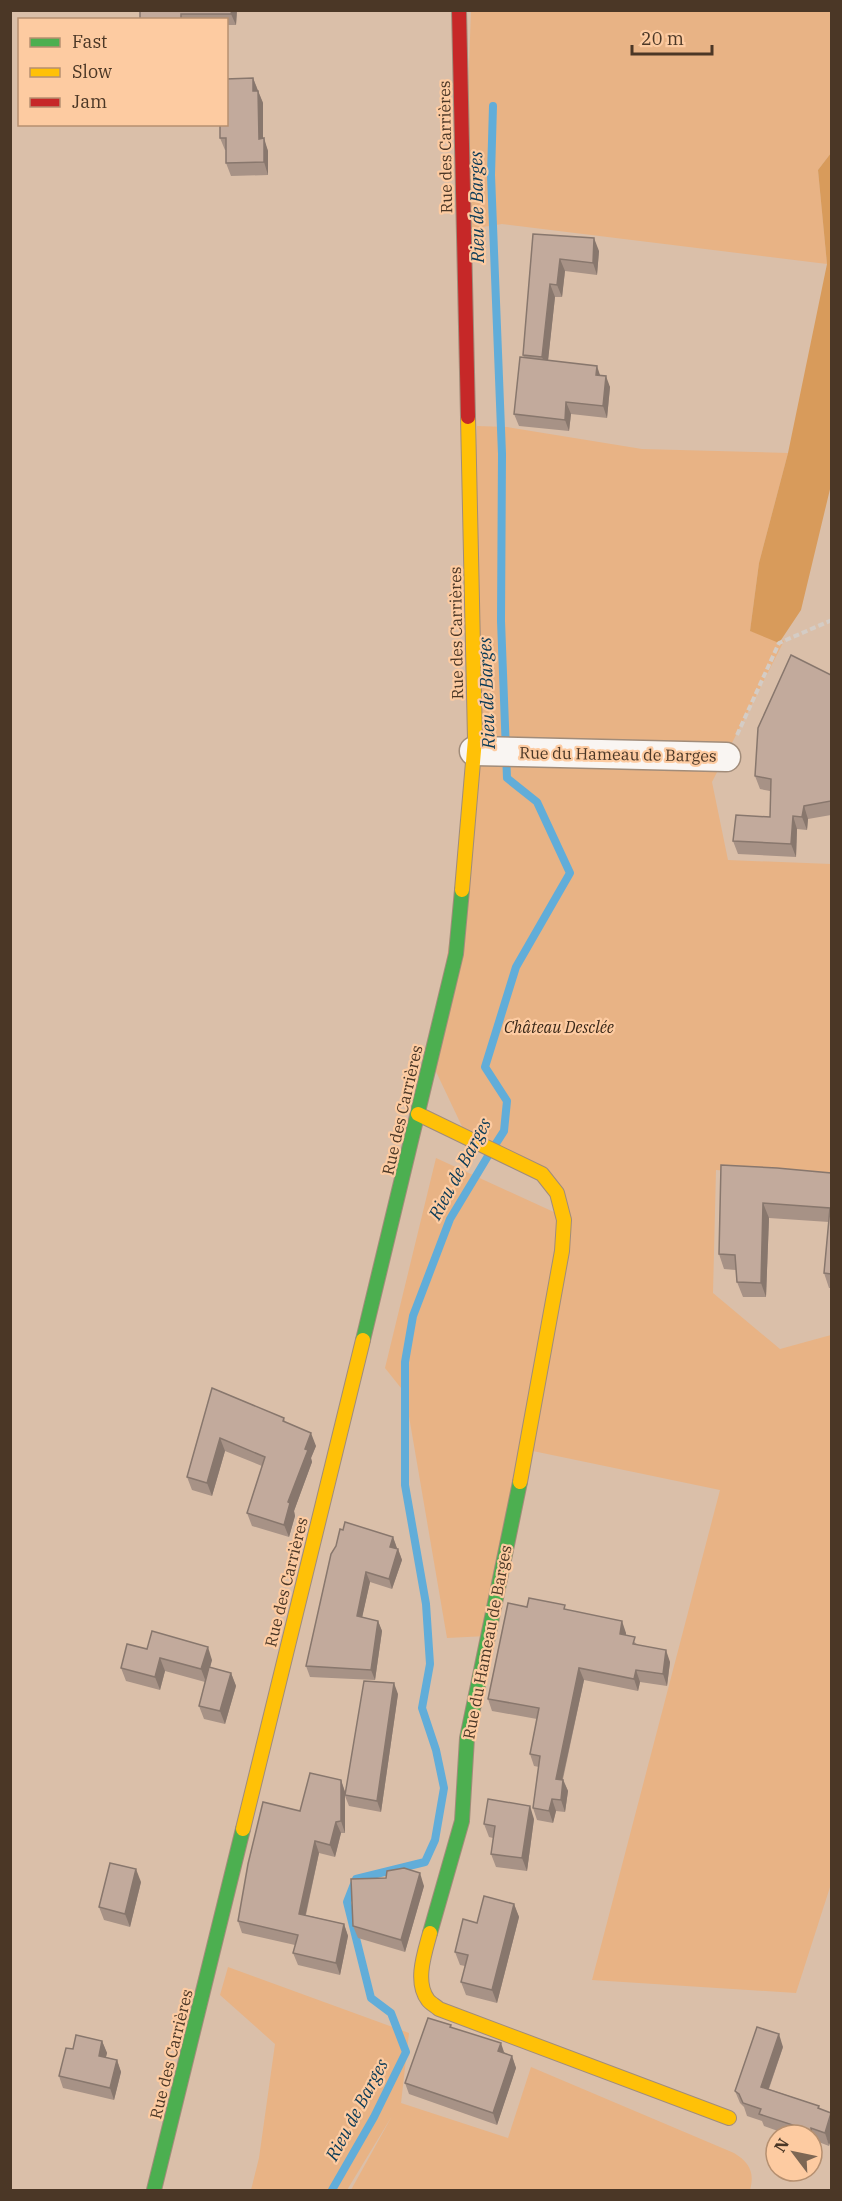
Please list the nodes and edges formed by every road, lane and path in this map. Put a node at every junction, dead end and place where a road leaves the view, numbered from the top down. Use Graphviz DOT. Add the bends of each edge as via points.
graph roads {
  1 [pos="459,10"];
  2 [pos="831,620"];
  3 [pos="483,751"];
  4 [pos="726,757"];
  5 [pos="418,1114"];
  6 [pos="729,2118"];
  7 [pos="154,2190"];
  1 -- 3 [label="street, Rue des Carrières"];
  2 -- 4 [label="path" via="779,643"];
  3 -- 4 [label="street, Rue du Hameau de Barges"];
  3 -- 5 [label="street, Rue des Carrières" via="456,954"];
  5 -- 6 [label="street, Rue du Hameau de Barges" via="542,1174 557,1193 564,1221 527,1450 467,1738 462,1821 423,1959 422,1985 427,1999 439,2009"];
  5 -- 7 [label="street, Rue des Carrières"];
}
